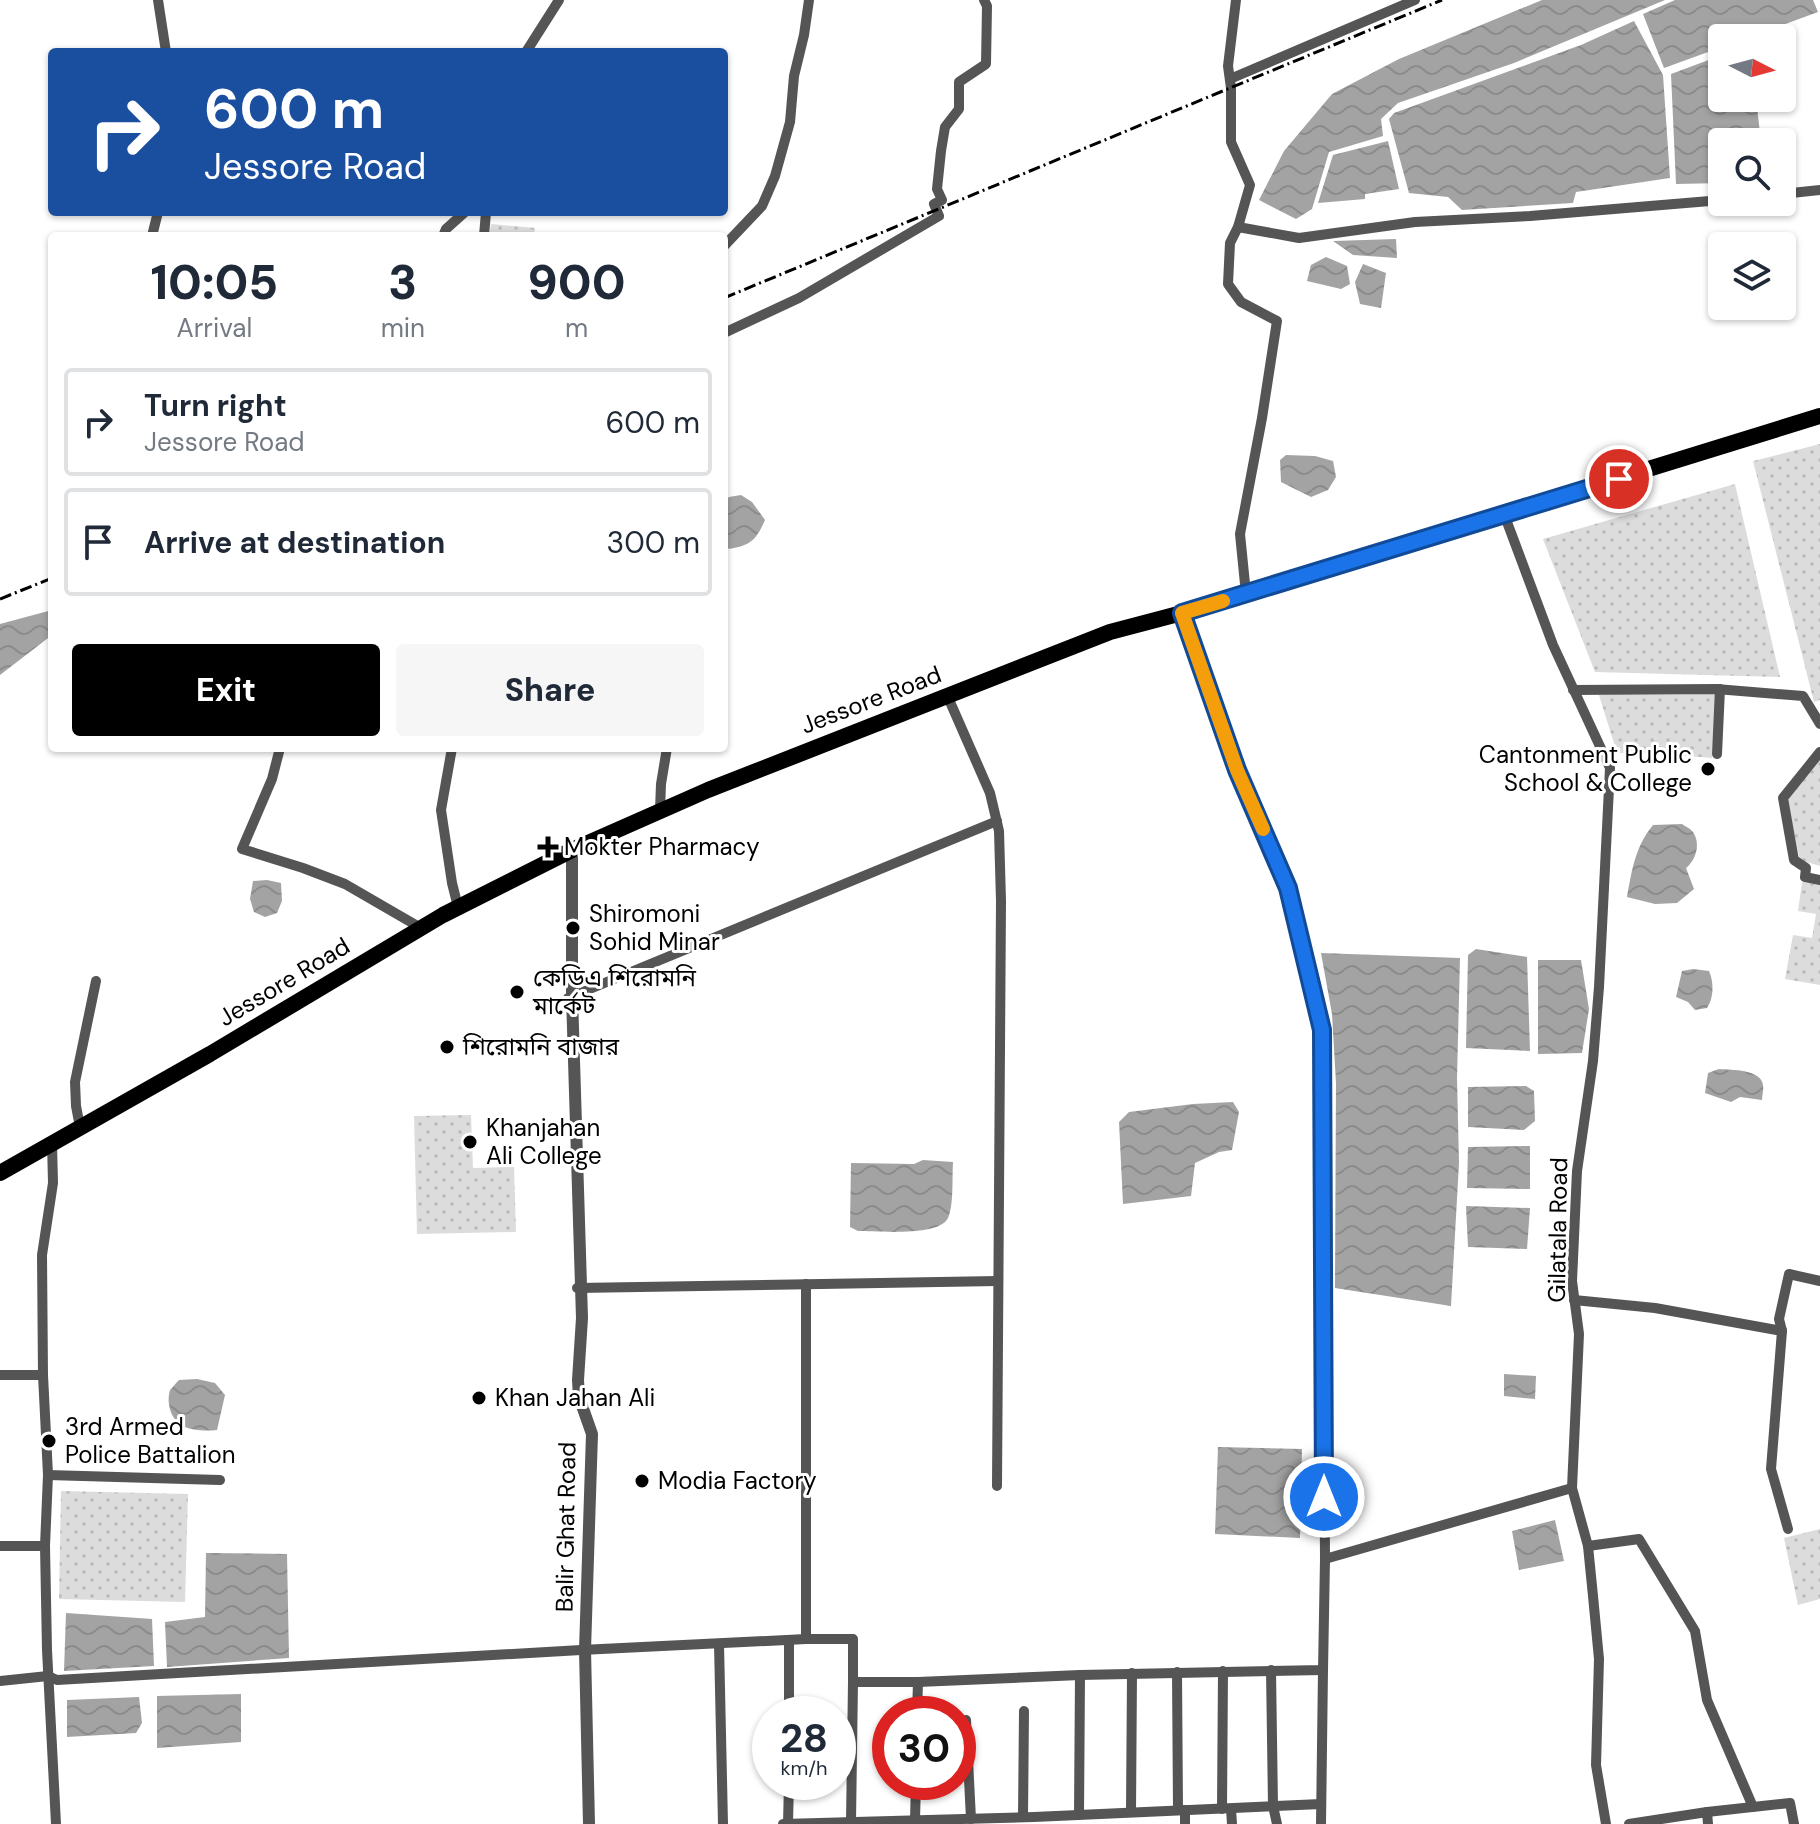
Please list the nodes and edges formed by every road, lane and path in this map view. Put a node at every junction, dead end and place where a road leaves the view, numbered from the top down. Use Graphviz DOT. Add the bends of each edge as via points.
graph roads {
  1 [pos="158,0"];
  2 [pos="559,0"];
  3 [pos="809,0"];
  4 [pos="984,0"];
  5 [pos="1236,0"];
  6 [pos="1415,0"];
  7 [pos="165,48"];
  8 [pos="529,48"];
  9 [pos="1230,79"];
  10 [pos="1820,190"];
  11 [pos="1796,193"];
  12 [pos="1708,201"];
  13 [pos="461,216"];
  14 [pos="1238,227"];
  15 [pos="445,232"];
  16 [pos="728,242"];
  17 [pos="728,331"];
  18 [pos="1820,416"];
  19 [pos="1504,514"];
  20 [pos="1246,594"];
  21 [pos="1182,613"];
  22 [pos="1720,689"];
  23 [pos="1573,690"];
  24 [pos="947,695"];
  25 [pos="1820,724"];
  26 [pos="279,752"];
  27 [pos="451,752"];
  28 [pos="666,752"];
  29 [pos="1820,752"];
  30 [pos="1717,754"];
  31 [pos="660,810"];
  32 [pos="997,821"];
  33 [pos="570,850"];
  34 [pos="1820,880"];
  35 [pos="458,907"];
  36 [pos="421,928"];
  37 [pos="96,981"];
  38 [pos="570,997"];
  39 [pos="80,1127"];
  40 [pos="52,1143"];
  41 [pos="0,1173"];
  42 [pos="998,1281"];
  43 [pos="1820,1281"];
  44 [pos="806,1284"];
  45 [pos="579,1288"];
  46 [pos="1574,1300"];
  47 [pos="1782,1331"];
  48 [pos="0,1375"];
  49 [pos="43,1375"];
  50 [pos="48,1475"];
  51 [pos="220,1480"];
  52 [pos="997,1486"];
  53 [pos="1572,1488"];
  54 [pos="1788,1529"];
  55 [pos="0,1546"];
  56 [pos="45,1546"];
  57 [pos="1588,1546"];
  58 [pos="1325,1559"];
  59 [pos="806,1639"];
  60 [pos="789,1640"];
  61 [pos="719,1644"];
  62 [pos="583,1650"];
  63 [pos="1271,1670"];
  64 [pos="1323,1670"];
  65 [pos="1223,1671"];
  66 [pos="1177,1672"];
  67 [pos="1132,1673"];
  68 [pos="1080,1675"];
  69 [pos="48,1676"];
  70 [pos="0,1681"];
  71 [pos="853,1682"];
  72 [pos="918,1682"];
  73 [pos="789,1696"];
  74 [pos="918,1696"];
  75 [pos="1024,1711"];
  76 [pos="788,1800"];
  77 [pos="916,1800"];
  78 [pos="970,1800"];
  79 [pos="1321,1804"];
  80 [pos="1273,1806"];
  81 [pos="1753,1807"];
  82 [pos="1227,1809"];
  83 [pos="1182,1810"];
  84 [pos="1134,1812"];
  85 [pos="1707,1812"];
  86 [pos="1079,1815"];
  87 [pos="971,1819"];
  88 [pos="1030,1819"];
  89 [pos="1092,1819"];
  90 [pos="915,1820"];
  91 [pos="851,1822"];
  92 [pos="836,1823"];
  93 [pos="56,1824"];
  94 [pos="587,1824"];
  95 [pos="723,1824"];
  96 [pos="786,1824"];
  97 [pos="1137,1824"];
  98 [pos="1185,1824"];
  99 [pos="1232,1824"];
  100 [pos="1277,1824"];
  101 [pos="1321,1824"];
  102 [pos="1606,1824"];
  103 [pos="1629,1824"];
  104 [pos="1708,1824"];
  105 [pos="1794,1824"];
  1 -- 7 [label="street"];
  2 -- 8 [label="street"];
  3 -- 16 [label="street" via="790,122 775,176 762,206"];
  4 -- 17 [label="street" via="986,64 959,82 959,109 945,127 937,189 942,200 934,204 939,216 799,298"];
  5 -- 9 [label="street"];
  6 -- 9 [label="street"];
  9 -- 14 [label="street" via="1231,142 1250,185"];
  10 -- 11 [label="street"];
  12 -- 14 [label="street" via="1415,222 1299,238"];
  13 -- 15 [label="street"];
  14 -- 20 [label="street" via="1230,243 1228,284 1241,302 1277,321 1240,534"];
  18 -- 19 [label="highway, Jessore Road"];
  19 -- 20 [label="highway, Jessore Road"];
  19 -- 23 [label="street, Gilatala Road"];
  20 -- 21 [label="highway, Jessore Road"];
  21 -- 24 [label="highway, Jessore Road" via="1110,632"];
  21 -- 58 [label="street" via="1237,770 1288,888 1322,1030"];
  22 -- 23 [label="street"];
  22 -- 25 [label="street" via="1803,696"];
  22 -- 30 [label="street"];
  23 -- 46 [label="street, Gilatala Road" via="1610,768 1593,1061 1577,1171"];
  24 -- 31 [label="highway, Jessore Road"];
  24 -- 32 [label="street"];
  26 -- 36 [label="street" via="242,849 345,884"];
  27 -- 35 [label="street" via="441,810"];
  28 -- 31 [label="street"];
  29 -- 34 [label="street" via="1783,798 1794,860 1806,868 1805,877"];
  31 -- 33 [label="highway, Jessore Road"];
  32 -- 38 [label="street"];
  32 -- 42 [label="street"];
  33 -- 35 [label="highway, Jessore Road"];
  33 -- 38 [label="street, Balir Ghat Road"];
  35 -- 36 [label="highway, Jessore Road"];
  36 -- 39 [label="highway, Jessore Road"];
  37 -- 39 [label="street" via="75,1082"];
  38 -- 45 [label="street, Balir Ghat Road"];
  39 -- 40 [label="highway, Jessore Road"];
  40 -- 41 [label="highway, Jessore Road"];
  40 -- 49 [label="street" via="53,1183 42,1255"];
  42 -- 44 [label="street"];
  42 -- 52 [label="street"];
  43 -- 47 [label="street" via="1789,1274 1779,1319"];
  44 -- 45 [label="street"];
  44 -- 59 [label="street"];
  45 -- 62 [label="street, Balir Ghat Road" via="574,1398 588,1435"];
  46 -- 47 [label="street" via="1655,1308"];
  46 -- 53 [label="street, Gilatala Road" via="1579,1334"];
  47 -- 54 [label="street" via="1771,1469"];
  48 -- 49 [label="street"];
  49 -- 50 [label="street"];
  50 -- 51 [label="street"];
  50 -- 56 [label="street"];
  53 -- 57 [label="street, Gilatala Road"];
  53 -- 58 [label="street"];
  55 -- 56 [label="street"];
  56 -- 69 [label="street"];
  57 -- 81 [label="street" via="1639,1539 1695,1631 1707,1700"];
  57 -- 102 [label="street, Gilatala Road" via="1599,1659 1596,1765"];
  58 -- 64 [label="street"];
  59 -- 60 [label="street"];
  59 -- 71 [label="street" via="853,1639"];
  60 -- 61 [label="street"];
  60 -- 73 [label="street"];
  61 -- 62 [label="street"];
  61 -- 95 [label="street"];
  62 -- 69 [label="street" via="57,1680"];
  62 -- 94 [label="street, Balir Ghat Road"];
  63 -- 64 [label="street"];
  63 -- 65 [label="street"];
  63 -- 80 [label="street"];
  64 -- 79 [label="street"];
  65 -- 66 [label="street"];
  65 -- 82 [label="street"];
  66 -- 67 [label="street"];
  66 -- 83 [label="street"];
  67 -- 68 [label="street"];
  67 -- 84 [label="street"];
  68 -- 72 [label="street"];
  68 -- 86 [label="street"];
  69 -- 70 [label="street"];
  69 -- 93 [label="street"];
  71 -- 72 [label="street"];
  71 -- 91 [label="street"];
  72 -- 74 [label="street"];
  75 -- 88 [label="street"];
  76 -- 96 [label="street"];
  77 -- 90 [label="street"];
  78 -- 87 [label="street"];
  79 -- 80 [label="street"];
  79 -- 101 [label="street"];
  80 -- 82 [label="street"];
  80 -- 100 [label="street"];
  81 -- 85 [label="street"];
  81 -- 105 [label="street" via="1790,1803"];
  82 -- 83 [label="street"];
  82 -- 99 [label="street"];
  83 -- 84 [label="street"];
  83 -- 98 [label="street"];
  84 -- 89 [label="street"];
  84 -- 97 [label="street"];
  85 -- 103 [label="street"];
  85 -- 104 [label="street"];
  86 -- 88 [label="street"];
  86 -- 89 [label="street"];
  87 -- 88 [label="street"];
  87 -- 90 [label="street"];
  90 -- 91 [label="street"];
  91 -- 92 [label="street"];
  92 -- 96 [label="street"];
}
